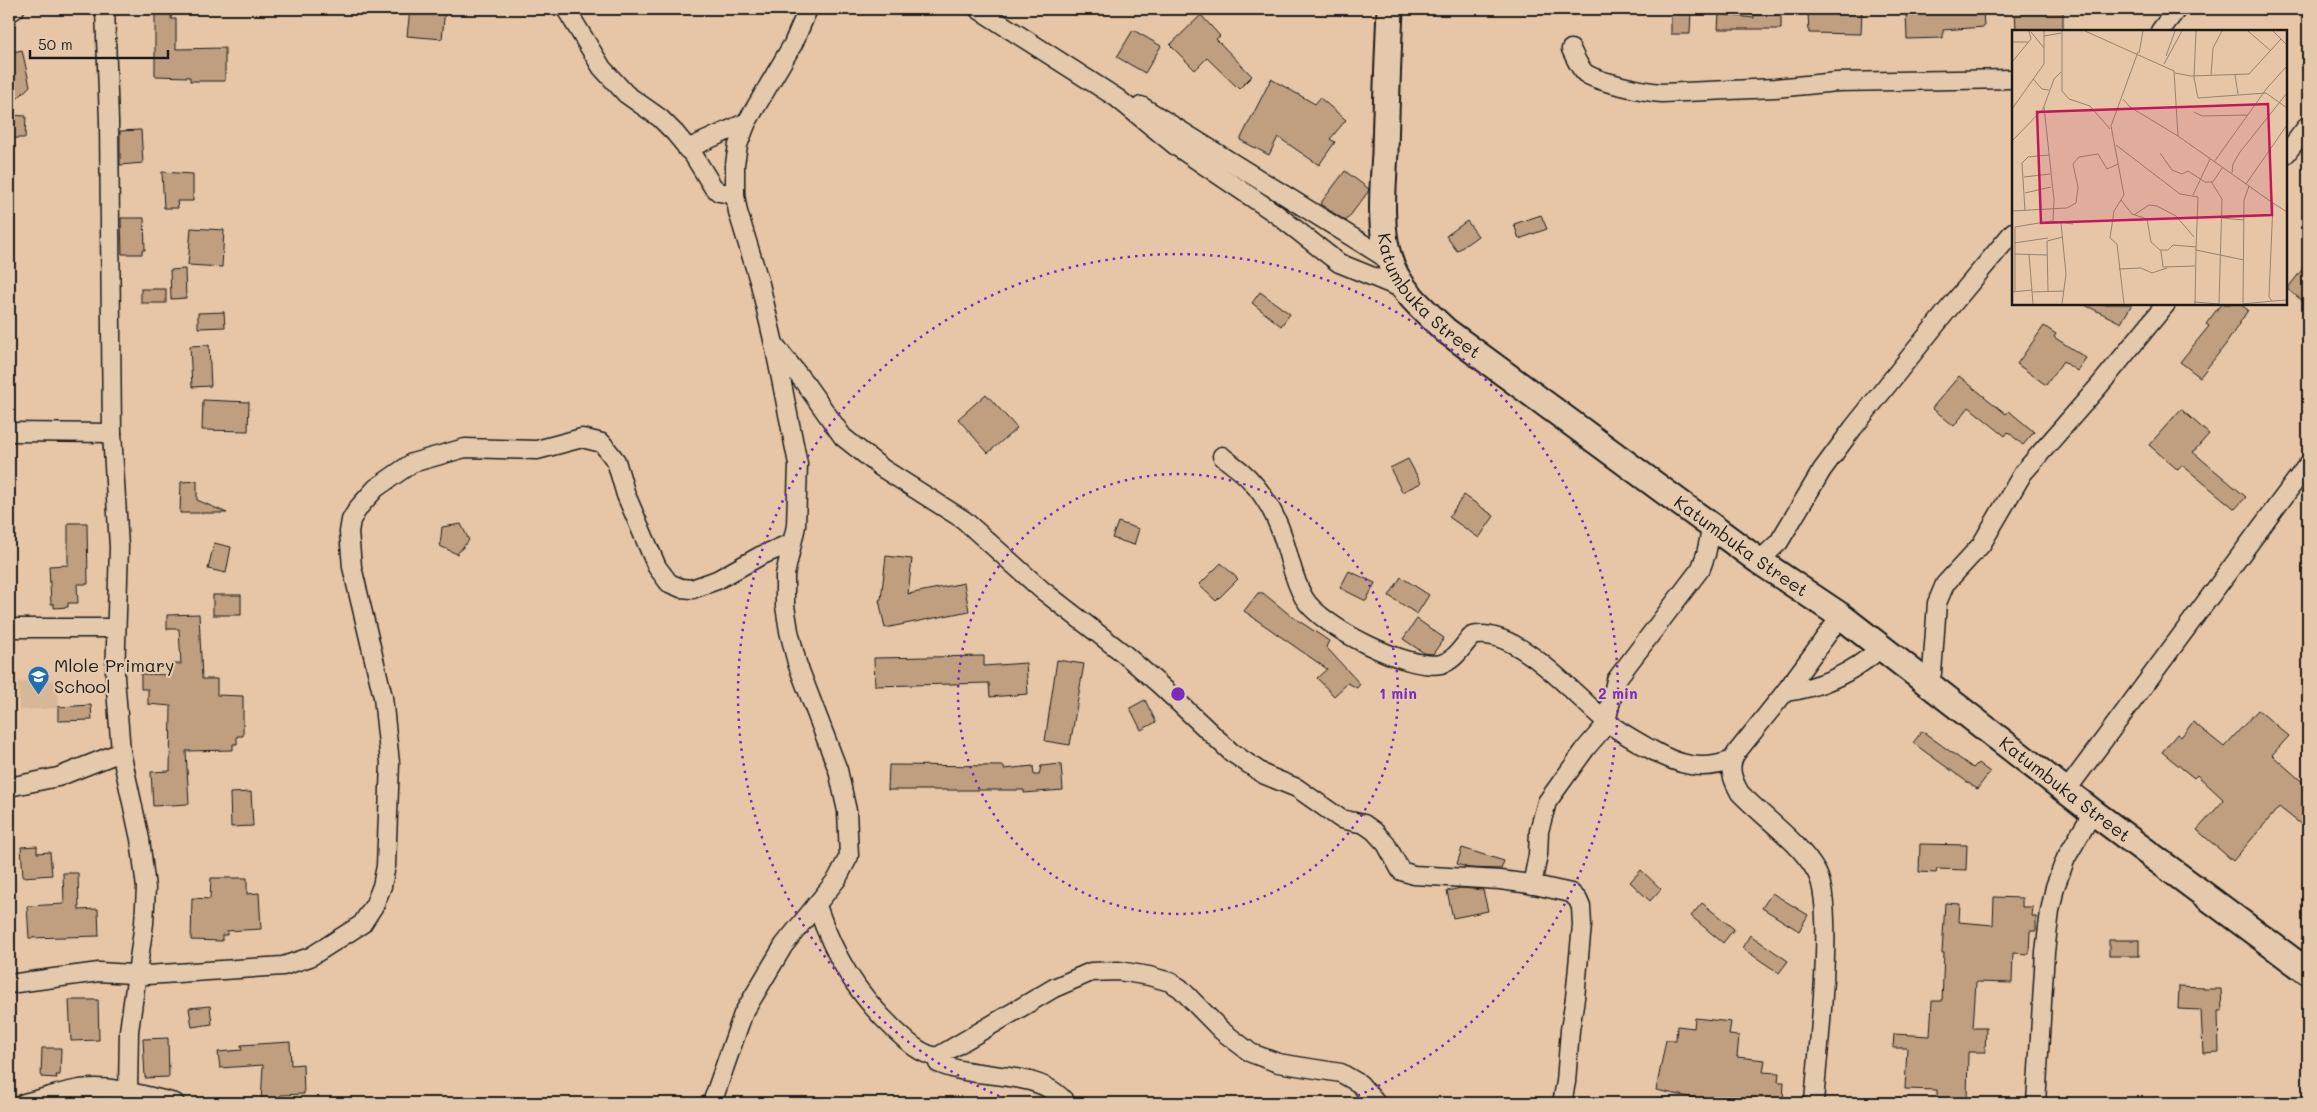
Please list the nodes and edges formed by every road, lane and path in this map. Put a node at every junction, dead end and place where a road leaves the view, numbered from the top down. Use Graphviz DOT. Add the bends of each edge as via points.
graph roads {
  1 [pos="15,9"];
  2 [pos="105,9"];
  3 [pos="566,9"];
  4 [pos="808,9"];
  5 [pos="978,9"];
  6 [pos="983,9"];
  7 [pos="1390,9"];
  8 [pos="9,13"];
  9 [pos="1572,49"];
  10 [pos="2012,79"];
  11 [pos="747,122"];
  12 [pos="2308,125"];
  13 [pos="687,149"];
  14 [pos="2287,153"];
  15 [pos="735,195"];
  16 [pos="2012,233"];
  17 [pos="1389,260"];
  18 [pos="1403,289"];
  19 [pos="2165,305"];
  20 [pos="774,344"];
  21 [pos="9,432"];
  22 [pos="112,434"];
  23 [pos="1222,456"];
  24 [pos="2308,464"];
  25 [pos="1712,526"];
  26 [pos="791,543"];
  27 [pos="1759,561"];
  28 [pos="1841,616"];
  29 [pos="9,628"];
  30 [pos="116,628"];
  31 [pos="1881,648"];
  32 [pos="1925,683"];
  33 [pos="1785,692"];
  34 [pos="1606,722"];
  35 [pos="121,752"];
  36 [pos="1732,760"];
  37 [pos="9,787"];
  38 [pos="2066,791"];
  39 [pos="2093,812"];
  40 [pos="1532,885"];
  41 [pos="817,906"];
  42 [pos="2308,972"];
  43 [pos="136,975"];
  44 [pos="9,984"];
  45 [pos="937,1058"];
  46 [pos="128,1091"];
  47 [pos="24,1103"];
  48 [pos="175,1103"];
  49 [pos="712,1103"];
  50 [pos="1066,1103"];
  51 [pos="1376,1103"];
  52 [pos="1562,1103"];
  53 [pos="1814,1103"];
  54 [pos="2036,1103"];
  1 -- 8 [label="street"];
  2 -- 22 [label="street"];
  3 -- 13 [label="street" via="602,68 626,94 660,118"];
  4 -- 11 [label="street" via="793,44"];
  5 -- 18 [label="street" via="1117,98 1176,146 1274,213 1339,263"];
  6 -- 17 [label="street"];
  7 -- 17 [label="main road, Katumbuka Street" via="1384,175"];
  9 -- 10 [label="street" via="1580,68 1595,78 1662,93 1837,82"];
  11 -- 13 [label="street"];
  11 -- 15 [label="street" via="738,145"];
  12 -- 14 [label="street"];
  13 -- 15 [label="street" via="719,192"];
  15 -- 20 [label="street"];
  16 -- 27 [label="street" via="1853,428 1822,470 1779,542"];
  17 -- 18 [label="main road, Katumbuka Street"];
  18 -- 25 [label="main road, Katumbuka Street" via="1445,330"];
  19 -- 32 [label="street" via="2023,473 1982,545 1945,584 1937,603 1932,673"];
  20 -- 26 [label="street" via="798,464 796,526"];
  20 -- 40 [label="street" via="843,437 882,468 970,525 1050,597 1123,652 1238,757 1265,775 1302,792 1341,819 1367,826 1386,844 1398,868 1405,873"];
  21 -- 22 [label="street"];
  22 -- 30 [label="street" via="120,547"];
  23 -- 34 [label="street" via="1251,480 1266,500 1305,599 1330,624 1386,652 1431,664 1445,662 1472,636 1489,636 1521,649 1544,664"];
  24 -- 38 [label="street"];
  25 -- 27 [label="main road, Katumbuka Street"];
  25 -- 34 [label="street" via="1706,554 1694,580 1616,680"];
  26 -- 41 [label="street" via="785,575 789,630 797,663 832,752 849,830 848,860"];
  26 -- 43 [label="street" via="700,587 674,586 663,575 650,551 626,495 616,461 594,440 582,438 537,450 465,448 412,463 376,488 351,520 349,532 352,567 382,697 390,763 386,866 375,904 362,924 296,963"];
  27 -- 28 [label="main road, Katumbuka Street"];
  28 -- 31 [label="main road, Katumbuka Street"];
  28 -- 33 [label="street"];
  29 -- 30 [label="street"];
  30 -- 35 [label="street" via="115,677"];
  31 -- 32 [label="main road, Katumbuka Street"];
  31 -- 33 [label="street" via="1838,678 1807,689"];
  32 -- 38 [label="main road, Katumbuka Street"];
  33 -- 36 [label="street"];
  34 -- 36 [label="street" via="1627,737 1681,764 1704,767"];
  34 -- 40 [label="street" via="1547,802 1539,831"];
  35 -- 37 [label="street" via="58,777"];
  35 -- 43 [label="street" via="144,871 144,923"];
  36 -- 53 [label="street" via="1733,781 1740,793 1803,853 1820,881 1825,931"];
  38 -- 39 [label="main road, Katumbuka Street"];
  39 -- 42 [label="main road, Katumbuka Street"];
  39 -- 54 [label="street" via="2066,858 2050,911"];
  40 -- 52 [label="street" via="1571,893 1581,906 1578,966"];
  41 -- 45 [label="street" via="827,936 852,983 904,1038 926,1055"];
  41 -- 49 [label="street" via="784,945 743,1014"];
  43 -- 44 [label="street" via="99,972"];
  43 -- 46 [label="street" via="129,1031"];
  45 -- 50 [label="street" via="938,1063 965,1073 1037,1083 1049,1088"];
  45 -- 51 [label="street" via="1054,988 1091,972 1119,971 1170,982 1222,1031 1251,1053 1278,1063 1341,1073 1360,1084"];
  46 -- 47 [label="street" via="80,1089"];
  46 -- 48 [label="street"];
}
